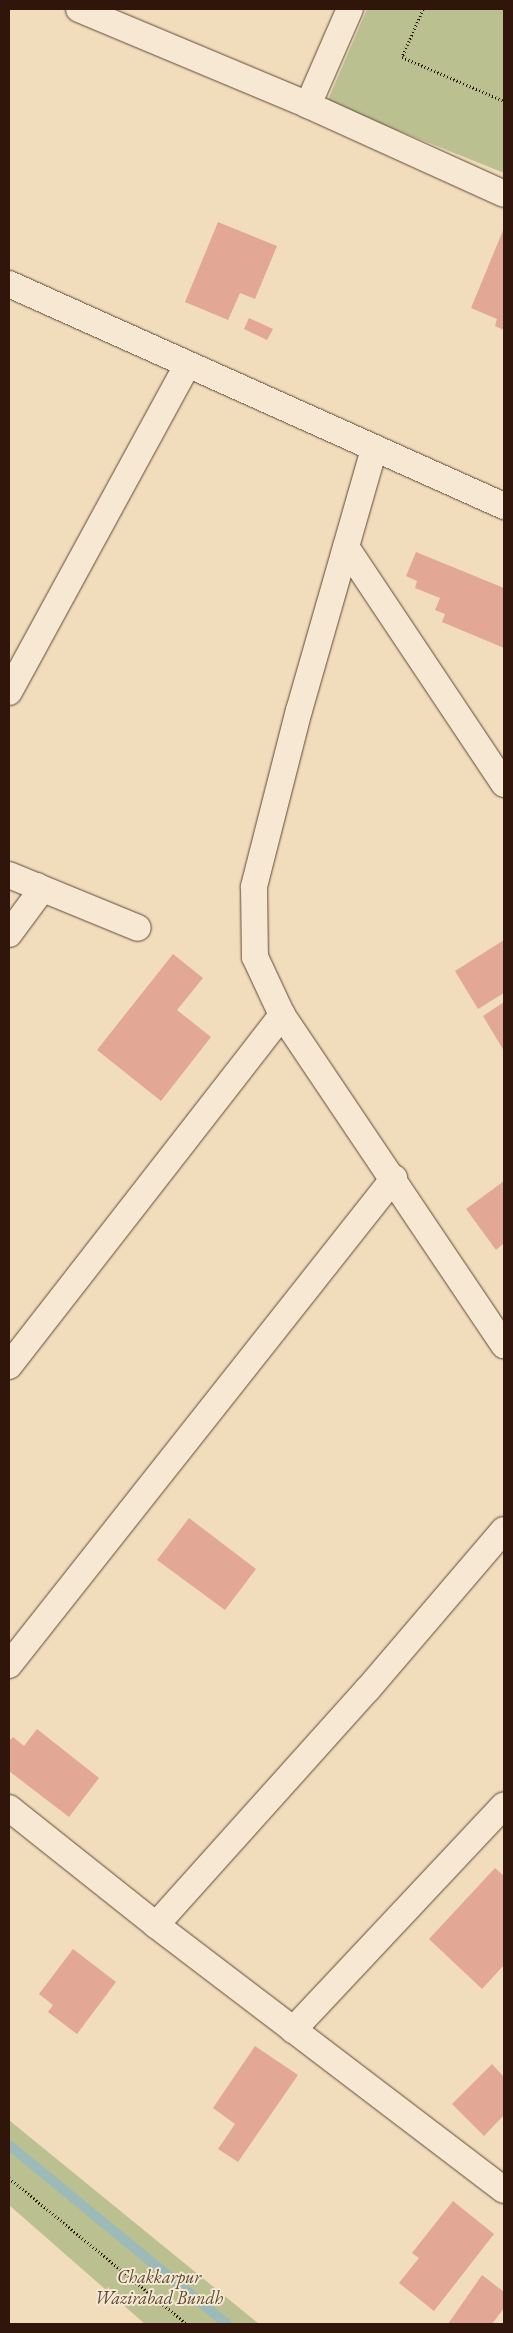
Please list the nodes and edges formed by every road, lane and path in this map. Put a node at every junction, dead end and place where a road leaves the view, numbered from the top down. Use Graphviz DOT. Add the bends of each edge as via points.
graph roads {
  1 [pos="80,9"];
  2 [pos="350,9"];
  3 [pos="422,9"];
  4 [pos="504,100"];
  5 [pos="308,106"];
  6 [pos="504,194"];
  7 [pos="9,284"];
  8 [pos="187,366"];
  9 [pos="374,449"];
  10 [pos="504,506"];
  11 [pos="346,546"];
  12 [pos="9,692"];
  13 [pos="504,784"];
  14 [pos="9,875"];
  15 [pos="37,886"];
  16 [pos="138,928"];
  17 [pos="9,934"];
  18 [pos="282,1014"];
  19 [pos="394,1178"];
  20 [pos="504,1345"];
  21 [pos="9,1366"];
  22 [pos="504,1530"];
  23 [pos="9,1665"];
  24 [pos="504,1805"];
  25 [pos="9,1808"];
  26 [pos="156,1925"];
  27 [pos="293,2030"];
  28 [pos="9,2178"];
  29 [pos="504,2190"];
  30 [pos="187,2324"];
  1 -- 5 [label="street"];
  2 -- 5 [label="street"];
  3 -- 4 [label="path" via="402,57"];
  5 -- 6 [label="street"];
  7 -- 8 [label="street"];
  8 -- 9 [label="street"];
  8 -- 12 [label="street"];
  9 -- 10 [label="street"];
  9 -- 11 [label="street"];
  11 -- 13 [label="street"];
  11 -- 18 [label="street" via="254,887 255,957"];
  14 -- 15 [label="street"];
  15 -- 16 [label="street"];
  15 -- 17 [label="street" via="37,896"];
  18 -- 19 [label="street"];
  18 -- 21 [label="street"];
  19 -- 20 [label="street"];
  19 -- 23 [label="street"];
  22 -- 26 [label="street" via="368,1689"];
  24 -- 27 [label="street"];
  25 -- 26 [label="street"];
  26 -- 27 [label="street"];
  27 -- 29 [label="street"];
  28 -- 30 [label="path"];
}
